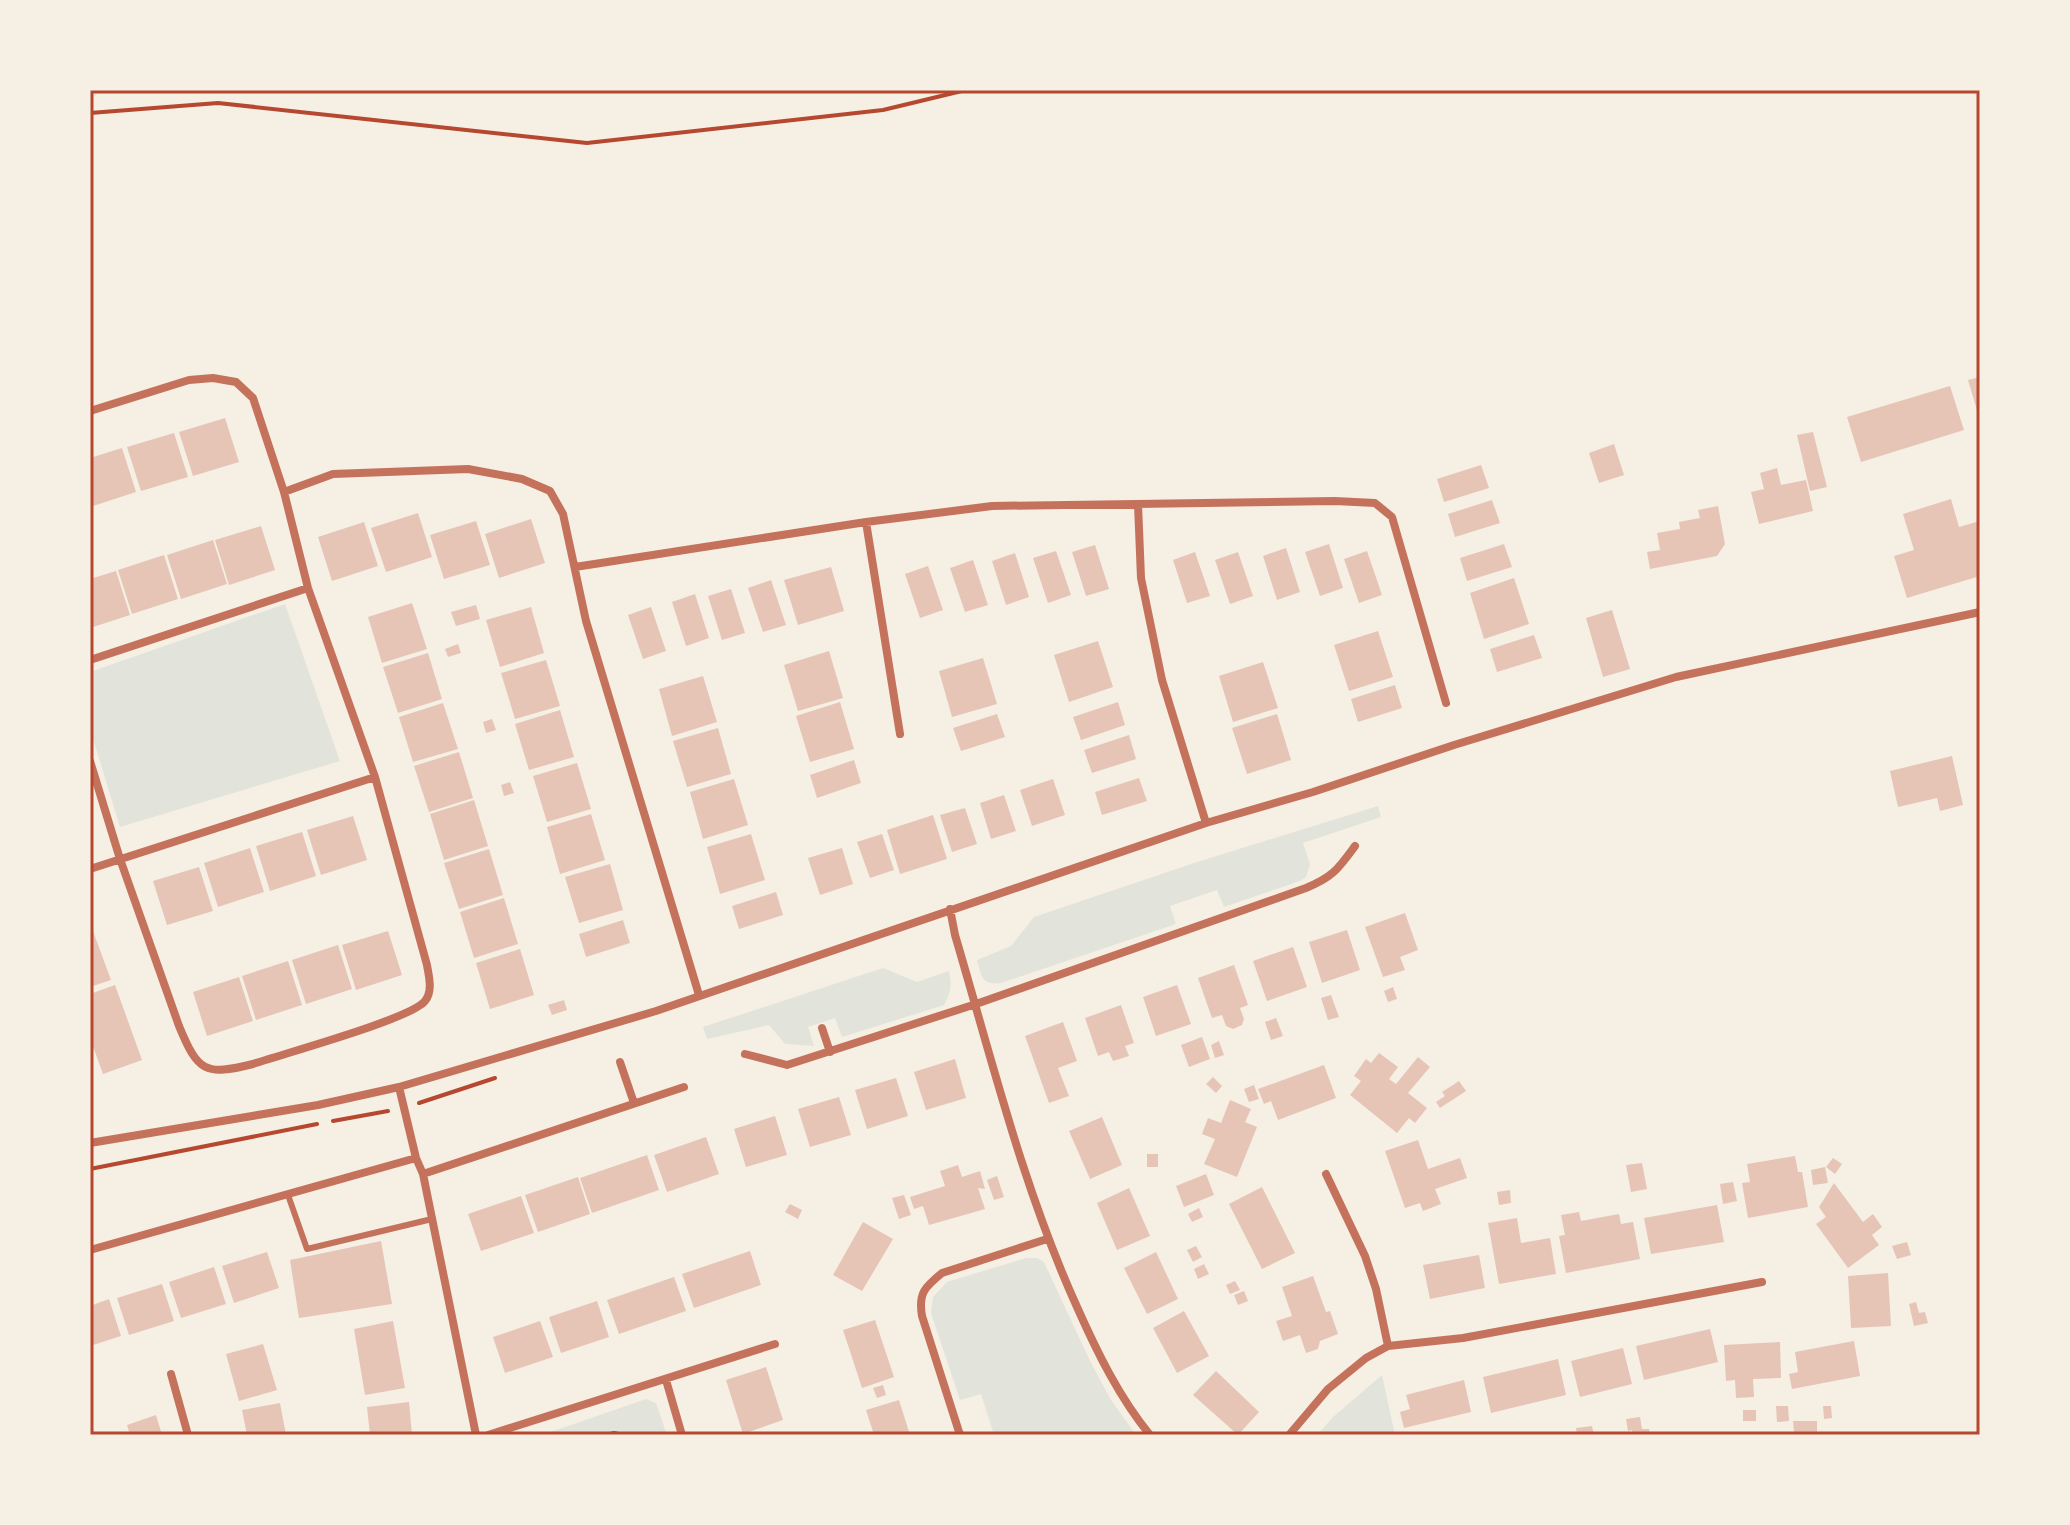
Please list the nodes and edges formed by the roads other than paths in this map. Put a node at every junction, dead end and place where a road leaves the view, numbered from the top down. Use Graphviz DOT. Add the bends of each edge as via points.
graph roads {
  1 [pos="90,411"];
  2 [pos="284,492"];
  3 [pos="1138,504"];
  4 [pos="866,522"];
  5 [pos="575,567"];
  6 [pos="308,588"];
  7 [pos="1980,612"];
  8 [pos="90,660"];
  9 [pos="1446,703"];
  10 [pos="900,734"];
  11 [pos="90,761"];
  12 [pos="375,777"];
  13 [pos="1206,823"];
  14 [pos="1355,846"];
  15 [pos="120,859"];
  16 [pos="90,869"];
  17 [pos="950,909"];
  18 [pos="699,995"];
  19 [pos="976,1004"];
  20 [pos="822,1028"];
  21 [pos="830,1052"];
  22 [pos="745,1054"];
  23 [pos="620,1062"];
  24 [pos="399,1087"];
  25 [pos="684,1087"];
  26 [pos="634,1103"];
  27 [pos="90,1143"];
  28 [pos="416,1158"];
  29 [pos="423,1174"];
  30 [pos="1326,1174"];
  31 [pos="288,1195"];
  32 [pos="432,1219"];
  33 [pos="1047,1239"];
  34 [pos="90,1250"];
  35 [pos="1762,1282"];
  36 [pos="775,1344"];
  37 [pos="1388,1346"];
  38 [pos="171,1374"];
  39 [pos="666,1380"];
  40 [pos="188,1435"];
  41 [pos="476,1435"];
  42 [pos="488,1435"];
  43 [pos="682,1435"];
  44 [pos="960,1435"];
  45 [pos="1150,1435"];
  46 [pos="1289,1435"];
  1 -- 2 [label="street" via="189,380 236,382 253,398"];
  2 -- 5 [label="street" via="347,473 468,469 522,479 550,491 563,514"];
  2 -- 6 [label="street"];
  3 -- 4 [label="street" via="992,506"];
  3 -- 9 [label="street" via="1375,503 1392,517"];
  3 -- 13 [label="street" via="1141,578 1162,680"];
  4 -- 5 [label="street"];
  4 -- 10 [label="street"];
  5 -- 18 [label="street" via="586,621"];
  6 -- 8 [label="street"];
  6 -- 12 [label="street"];
  7 -- 13 [label="street" via="1676,677"];
  11 -- 15 [label="street"];
  12 -- 15 [label="street"];
  12 -- 15 [label="street" via="427,965 429,990 424,1003 383,1022 232,1069 208,1069 189,1049 179,1026"];
  13 -- 17 [label="street"];
  14 -- 19 [label="street" via="1340,867 1317,884"];
  15 -- 16 [label="street"];
  17 -- 18 [label="street"];
  17 -- 19 [label="street"];
  18 -- 24 [label="street"];
  19 -- 21 [label="street"];
  19 -- 33 [label="street"];
  20 -- 21 [label="street"];
  21 -- 22 [label="street" via="787,1065"];
  23 -- 26 [label="street"];
  24 -- 27 [label="street"];
  24 -- 28 [label="street"];
  25 -- 26 [label="street"];
  26 -- 29 [label="street"];
  28 -- 29 [label="street"];
  28 -- 31 [label="street"];
  29 -- 32 [label="street"];
  30 -- 37 [label="street" via="1365,1256"];
  31 -- 32 [label="lane" via="307,1249"];
  31 -- 34 [label="street"];
  32 -- 41 [label="street"];
  33 -- 44 [label="street" via="942,1273 921,1295 922,1316"];
  33 -- 45 [label="street" via="1102,1359"];
  35 -- 37 [label="street" via="1471,1337"];
  36 -- 39 [label="street"];
  37 -- 46 [label="street" via="1328,1389"];
  38 -- 40 [label="street"];
  39 -- 42 [label="street"];
  39 -- 43 [label="street"];
}
